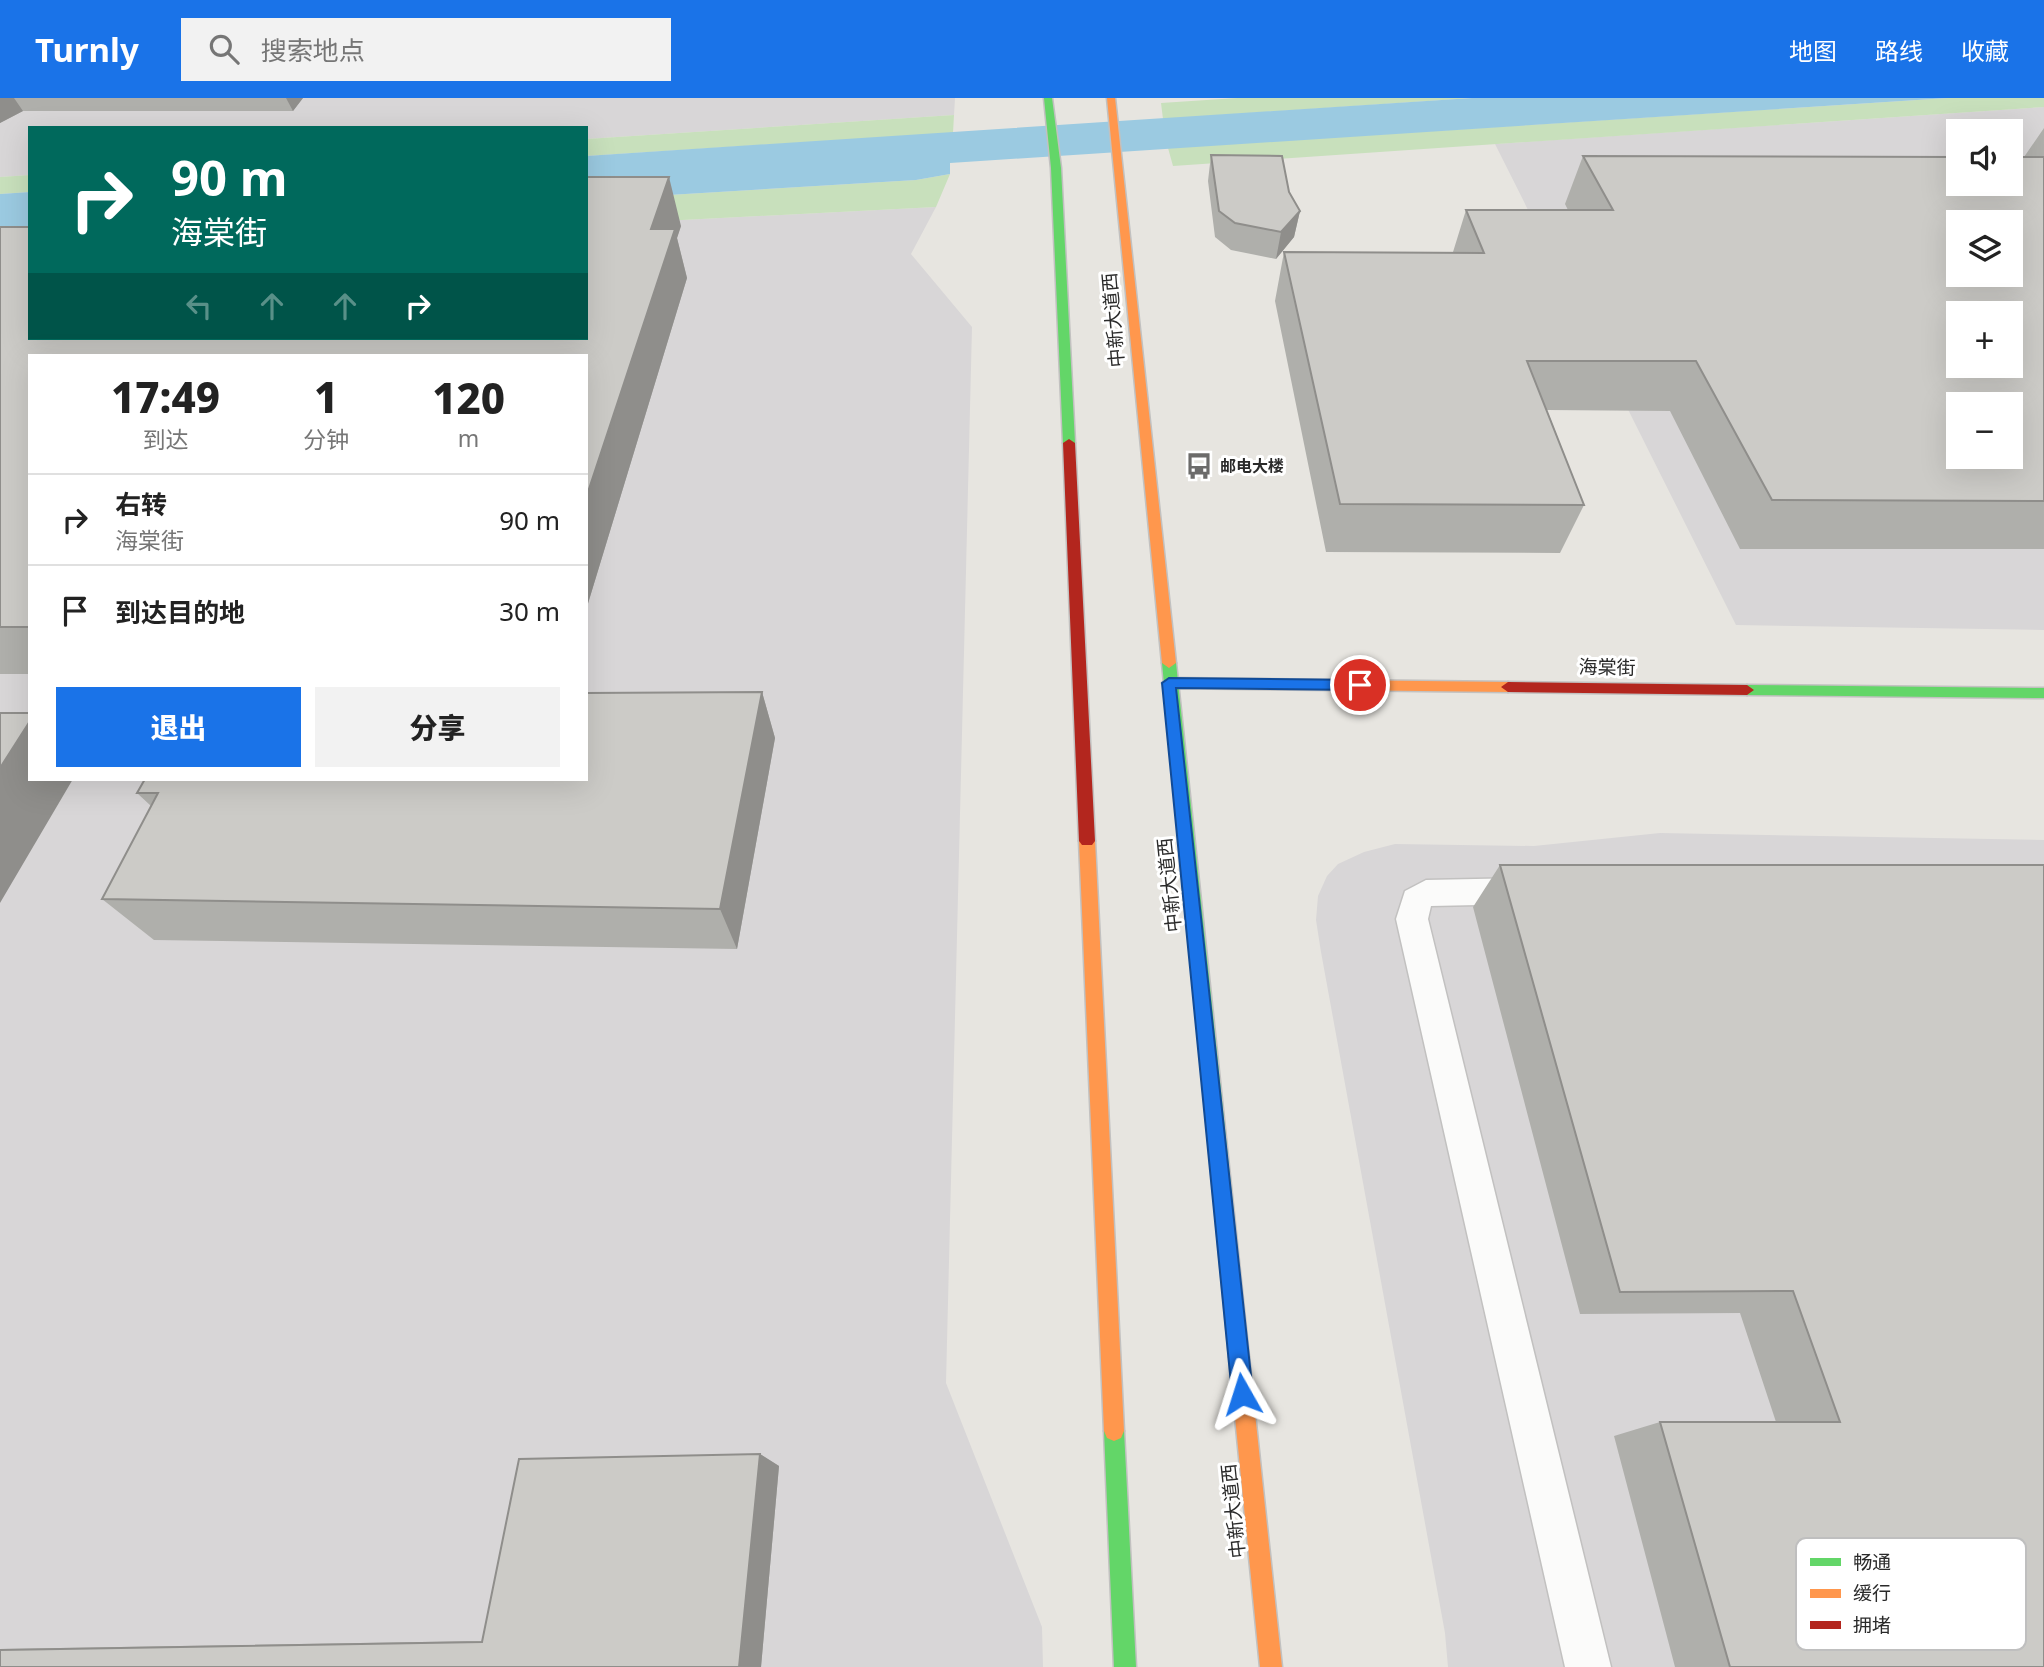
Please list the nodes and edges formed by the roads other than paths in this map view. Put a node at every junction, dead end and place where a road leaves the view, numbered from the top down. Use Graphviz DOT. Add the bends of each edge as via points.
graph roads {
  1 [pos="1049,102"];
  2 [pos="1111,102"];
  3 [pos="1169,683"];
  4 [pos="2044,693"];
  5 [pos="1564,891"];
  6 [pos="1125,1667"];
  7 [pos="1271,1667"];
  8 [pos="1588,1667"];
  1 -- 6 [label="main road" via="1056,168"];
  2 -- 3 [label="main road, 中新大道西"];
  3 -- 4 [label="main road, 海棠街"];
  3 -- 7 [label="main road, 中新大道西"];
  5 -- 8 [label="lane" via="1426,893 1417,897 1412,919"];
}
